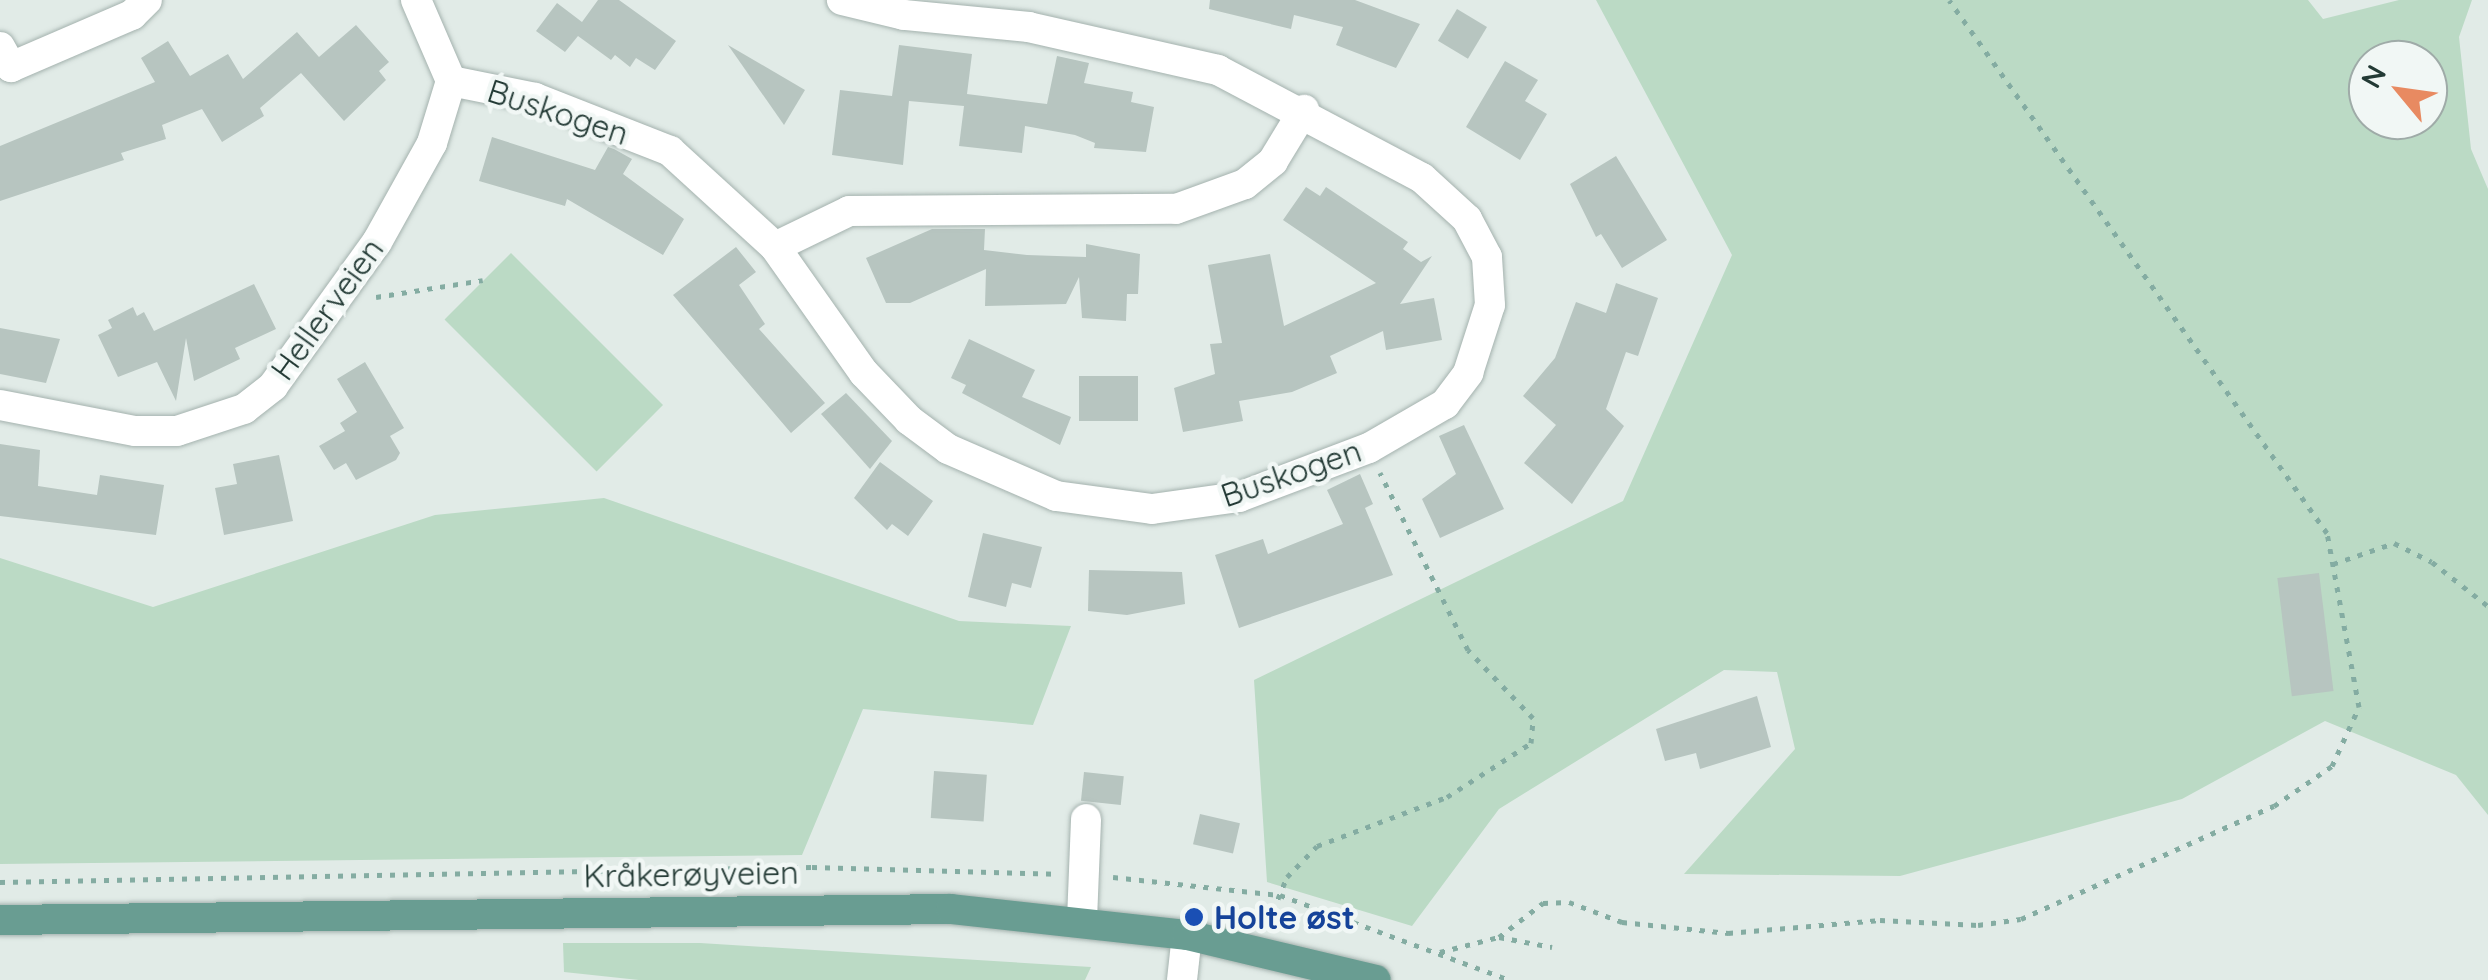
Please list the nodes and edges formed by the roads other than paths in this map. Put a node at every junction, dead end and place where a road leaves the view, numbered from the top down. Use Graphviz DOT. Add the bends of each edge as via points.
graph roads {
  1 [pos="147,0"];
  2 [pos="416,0"];
  3 [pos="842,0"];
  4 [pos="4,62"];
  5 [pos="451,81"];
  6 [pos="1304,110"];
  7 [pos="775,247"];
  8 [pos="0,406"];
  9 [pos="1086,819"];
  10 [pos="0,920"];
  11 [pos="1082,920"];
  12 [pos="1188,935"];
  13 [pos="1182,980"];
  14 [pos="1376,980"];
  1 -- 4 [label="street" via="132,15"];
  2 -- 5 [label="street, Buskogen"];
  3 -- 6 [label="street, Buskogen" via="1164,54 1218,70"];
  5 -- 7 [label="street, Buskogen" via="535,98 670,151"];
  5 -- 8 [label="street, Hellerveien" via="432,143 378,242 273,386 244,408 176,432"];
  6 -- 7 [label="street" via="1273,161 1246,184 1176,209 850,211"];
  6 -- 7 [label="street, Buskogen" via="1422,178 1466,218 1487,257 1490,305 1468,373 1444,404 1369,448 1239,497 1152,509 1056,496 948,450 864,373"];
  9 -- 11 [label="street"];
  10 -- 11 [label="main road, Kråkerøyveien" via="855,908"];
  11 -- 12 [label="main road, Kråkerøyveien"];
  12 -- 13 [label="street"];
  12 -- 14 [label="main road, Kråkerøyveien"];
}
